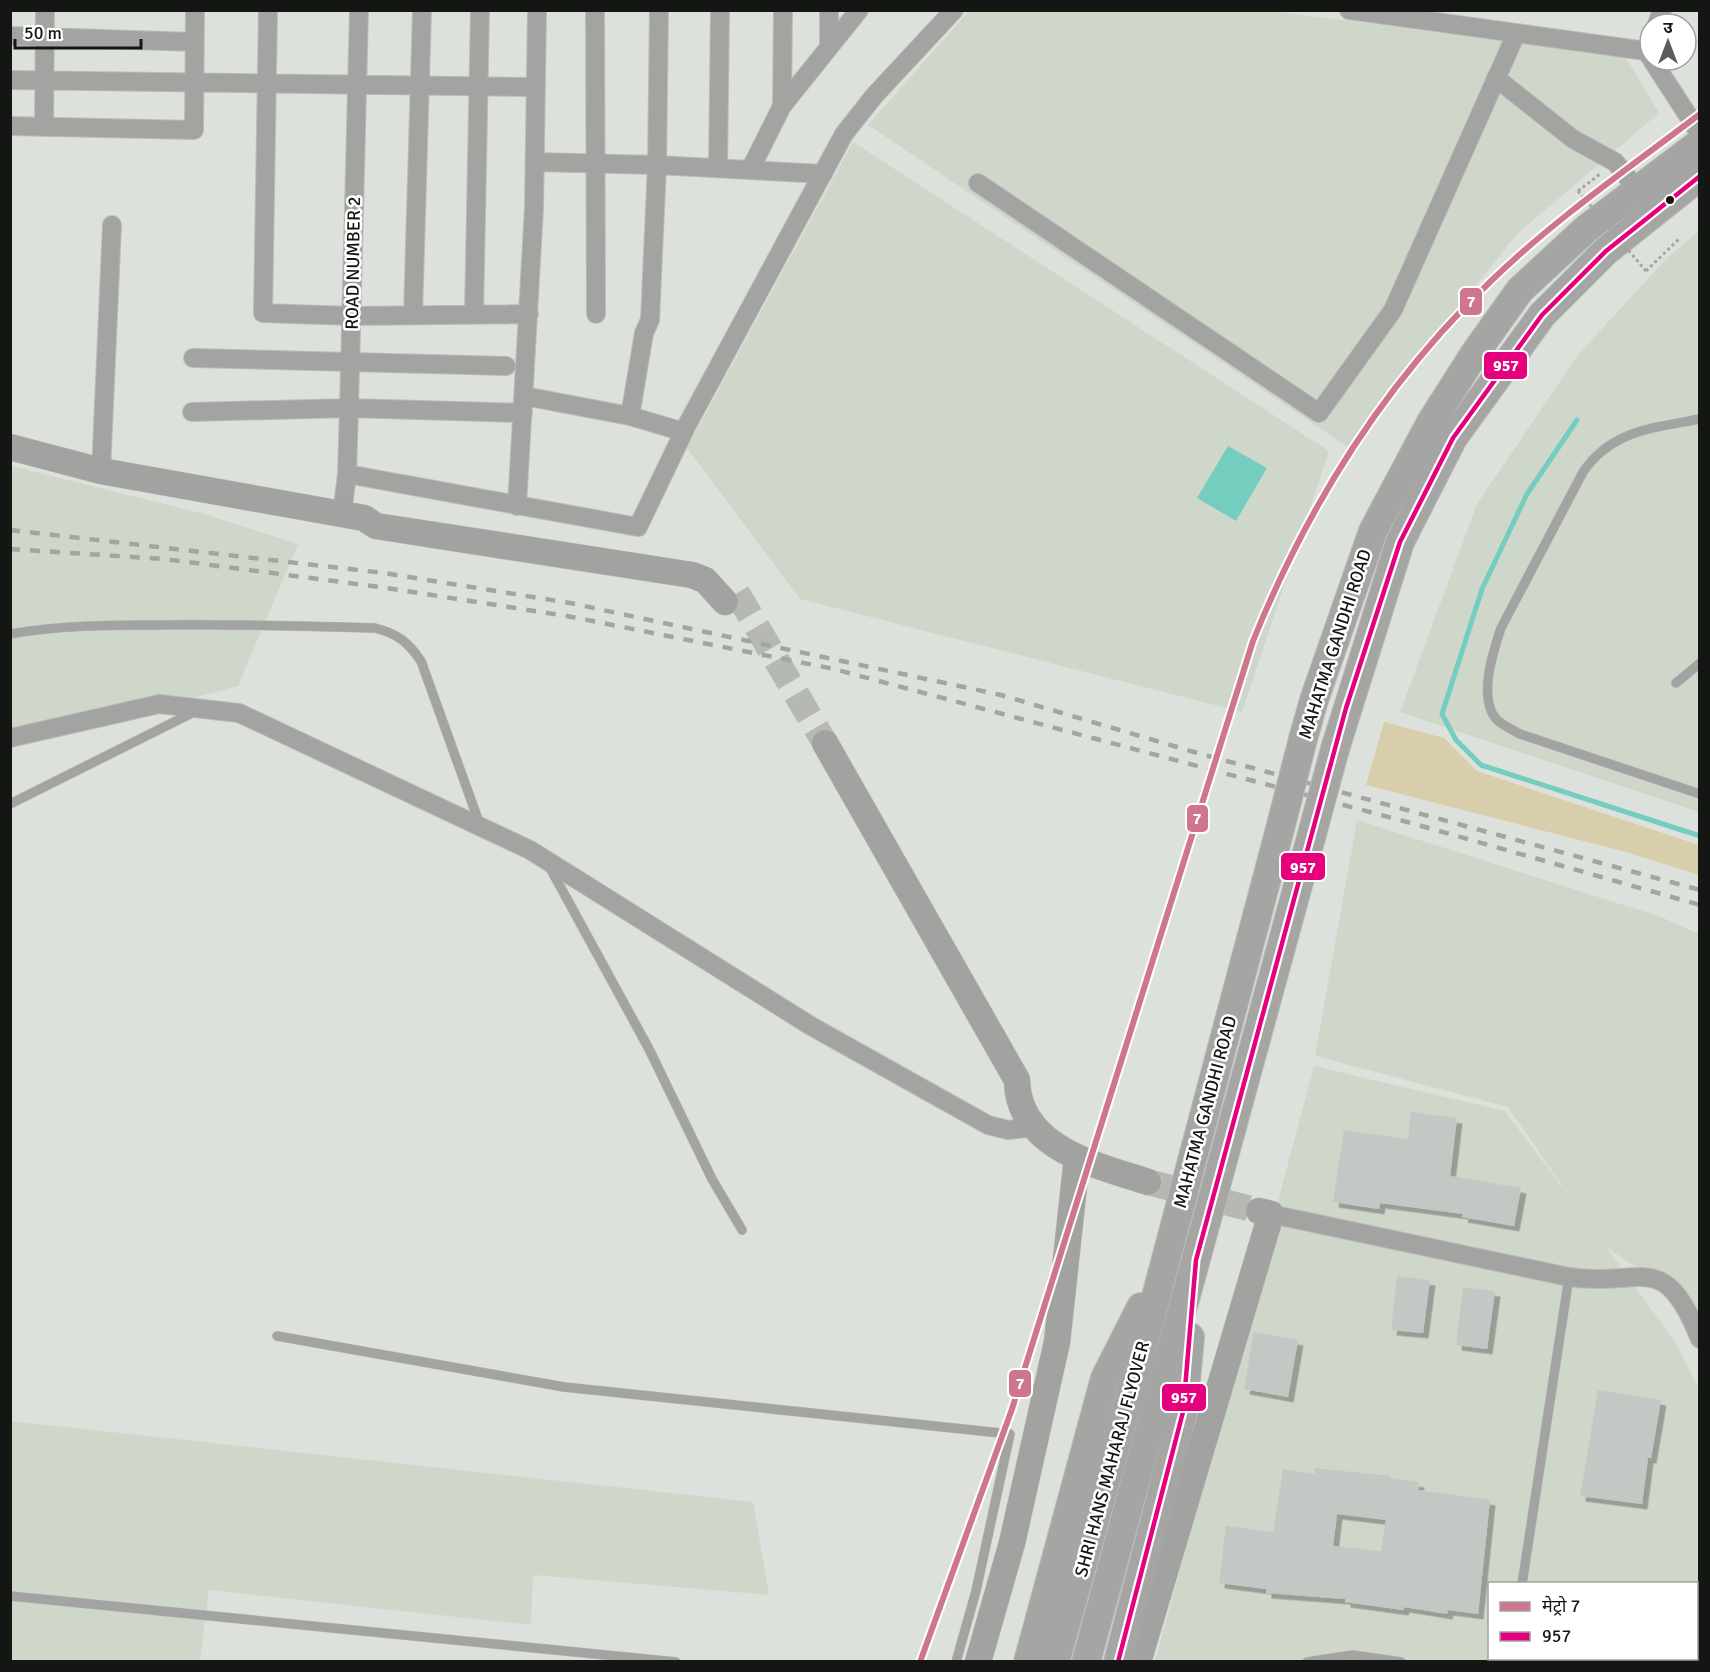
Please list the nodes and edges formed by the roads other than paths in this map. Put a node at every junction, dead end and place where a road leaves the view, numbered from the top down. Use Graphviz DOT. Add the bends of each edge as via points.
graph roads {
  1 [pos="45,10"];
  2 [pos="195,10"];
  3 [pos="268,10"];
  4 [pos="359,10"];
  5 [pos="422,10"];
  6 [pos="480,10"];
  7 [pos="537,10"];
  8 [pos="595,10"];
  9 [pos="659,10"];
  10 [pos="720,10"];
  11 [pos="783,10"];
  12 [pos="829,10"];
  13 [pos="859,10"];
  14 [pos="954,10"];
  15 [pos="1349,10"];
  16 [pos="1455,18"];
  17 [pos="1516,33"];
  18 [pos="10,36"];
  19 [pos="46,37"];
  20 [pos="194,42"];
  21 [pos="829,46"];
  22 [pos="1638,50"];
  23 [pos="1661,72"];
  24 [pos="1496,78"];
  25 [pos="10,80"];
  26 [pos="44,80"];
  27 [pos="194,82"];
  28 [pos="266,83"];
  29 [pos="357,84"];
  30 [pos="420,85"];
  31 [pos="478,86"];
  32 [pos="536,87"];
  33 [pos="782,106"];
  34 [pos="10,126"];
  35 [pos="44,126"];
  36 [pos="1700,134"];
  37 [pos="1700,143"];
  38 [pos="535,162"];
  39 [pos="593,164"];
  40 [pos="657,165"];
  41 [pos="718,168"];
  42 [pos="750,170"];
  43 [pos="823,174"];
  44 [pos="978,183"];
  45 [pos="1693,186"];
  46 [pos="1638,190"];
  47 [pos="112,225"];
  48 [pos="474,314"];
  49 [pos="529,314"];
  50 [pos="596,314"];
  51 [pos="413,315"];
  52 [pos="352,316"];
  53 [pos="193,358"];
  54 [pos="351,361"];
  55 [pos="506,366"];
  56 [pos="523,405"];
  57 [pos="350,408"];
  58 [pos="192,412"];
  59 [pos="630,416"];
  60 [pos="1700,419"];
  61 [pos="684,432"];
  62 [pos="10,447"];
  63 [pos="101,471"];
  64 [pos="347,474"];
  65 [pos="518,506"];
  66 [pos="353,516"];
  67 [pos="731,598"];
  68 [pos="10,634"];
  69 [pos="1700,663"];
  70 [pos="1676,683"];
  71 [pos="201,709"];
  72 [pos="10,738"];
  73 [pos="818,747"];
  74 [pos="1700,794"];
  75 [pos="10,804"];
  76 [pos="481,827"];
  77 [pos="545,860"];
  78 [pos="1034,1127"];
  79 [pos="1077,1158"];
  80 [pos="1148,1182"];
  81 [pos="1265,1213"];
  82 [pos="742,1230"];
  83 [pos="1167,1255"];
  84 [pos="1196,1260"];
  85 [pos="1569,1277"];
  86 [pos="277,1336"];
  87 [pos="1700,1340"];
  88 [pos="1522,1582"];
  89 [pos="10,1596"];
  90 [pos="676,1662"];
  91 [pos="956,1662"];
  92 [pos="978,1662"];
  93 [pos="1028,1662"];
  94 [pos="1055,1662"];
  95 [pos="1086,1662"];
  96 [pos="1118,1662"];
  97 [pos="1138,1662"];
  98 [pos="1307,1662"];
  99 [pos="1401,1662"];
  1 -- 19 [label="street"];
  2 -- 20 [label="street"];
  3 -- 28 [label="street"];
  4 -- 29 [label="street, ROAD NUMBER 2"];
  5 -- 30 [label="street"];
  6 -- 31 [label="street"];
  7 -- 32 [label="street"];
  8 -- 39 [label="street"];
  9 -- 40 [label="street"];
  10 -- 41 [label="street"];
  11 -- 33 [label="street"];
  12 -- 21 [label="street"];
  13 -- 21 [label="street"];
  14 -- 43 [label="street" via="874,96 844,134"];
  15 -- 16 [label="street"];
  16 -- 17 [label="street"];
  17 -- 22 [label="street"];
  17 -- 24 [label="street"];
  18 -- 19 [label="street"];
  19 -- 20 [label="street"];
  19 -- 26 [label="street"];
  20 -- 27 [label="street"];
  21 -- 33 [label="street"];
  23 -- 36 [label="street"];
  24 -- 44 [label="street" via="1393,310 1319,413"];
  24 -- 46 [label="street" via="1573,139 1615,162"];
  25 -- 26 [label="street"];
  26 -- 27 [label="street"];
  26 -- 35 [label="street"];
  27 -- 28 [label="street"];
  27 -- 35 [label="street" via="194,130"];
  28 -- 29 [label="street"];
  28 -- 52 [label="street" via="262,313"];
  29 -- 30 [label="street"];
  29 -- 52 [label="street, ROAD NUMBER 2"];
  30 -- 31 [label="street"];
  30 -- 51 [label="street"];
  31 -- 32 [label="street"];
  31 -- 48 [label="street"];
  32 -- 38 [label="street"];
  33 -- 42 [label="street"];
  34 -- 35 [label="street"];
  37 -- 46 [label="main road, MAHATMA GANDHI ROAD"];
  38 -- 39 [label="street"];
  38 -- 49 [label="street"];
  39 -- 40 [label="street"];
  39 -- 50 [label="street"];
  40 -- 41 [label="street"];
  40 -- 59 [label="street" via="650,320 644,333"];
  41 -- 42 [label="street"];
  42 -- 43 [label="street"];
  43 -- 61 [label="street"];
  45 -- 84 [label="main road, MAHATMA GANDHI ROAD, bridge" via="1606,251 1542,315 1453,438 1400,542 1335,749"];
  46 -- 83 [label="main road, MAHATMA GANDHI ROAD, bridge" via="1586,229 1520,290 1431,422 1373,531 1314,700"];
  47 -- 63 [label="street"];
  48 -- 49 [label="street"];
  48 -- 51 [label="street"];
  49 -- 56 [label="street"];
  51 -- 52 [label="street"];
  52 -- 54 [label="street, ROAD NUMBER 2"];
  53 -- 54 [label="street"];
  54 -- 55 [label="street"];
  54 -- 57 [label="street, ROAD NUMBER 2"];
  56 -- 57 [label="street"];
  56 -- 59 [label="street"];
  56 -- 65 [label="street"];
  57 -- 58 [label="street"];
  57 -- 64 [label="street, ROAD NUMBER 2"];
  59 -- 61 [label="street"];
  60 -- 74 [label="lane" via="1635,432 1595,454 1501,628 1486,690 1496,719 1520,734"];
  61 -- 65 [label="street" via="638,527"];
  62 -- 63 [label="street"];
  63 -- 66 [label="street"];
  64 -- 65 [label="street"];
  64 -- 66 [label="street, ROAD NUMBER 2"];
  66 -- 67 [label="street" via="376,526 692,575"];
  68 -- 76 [label="lane" via="112,625 205,624 375,628 394,633 409,643 421,661"];
  69 -- 70 [label="lane"];
  71 -- 72 [label="street" via="159,704"];
  71 -- 75 [label="lane"];
  71 -- 76 [label="street" via="239,713"];
  73 -- 78 [label="street" via="1004,1087 1017,1093"];
  76 -- 77 [label="street"];
  77 -- 78 [label="street" via="811,1026 988,1125 1008,1130"];
  77 -- 82 [label="lane"];
  78 -- 79 [label="street" via="1045,1139"];
  79 -- 80 [label="street"];
  79 -- 92 [label="street" via="1057,1342 1012,1543"];
  81 -- 85 [label="street"];
  81 -- 97 [label="street"];
  83 -- 93 [label="main road" via="1105,1378"];
  83 -- 94 [label="main road, SHRI HANS MAHARAJ FLYOVER"];
  84 -- 95 [label="main road, SHRI HANS MAHARAJ FLYOVER"];
  84 -- 96 [label="main road" via="1183,1412"];
  85 -- 87 [label="street" via="1653,1277 1678,1296"];
  85 -- 88 [label="lane"];
  86 -- 91 [label="lane" via="564,1388 1010,1434 976,1591"];
  89 -- 90 [label="lane"];
  98 -- 99 [label="lane" via="1353,1655"];
}
